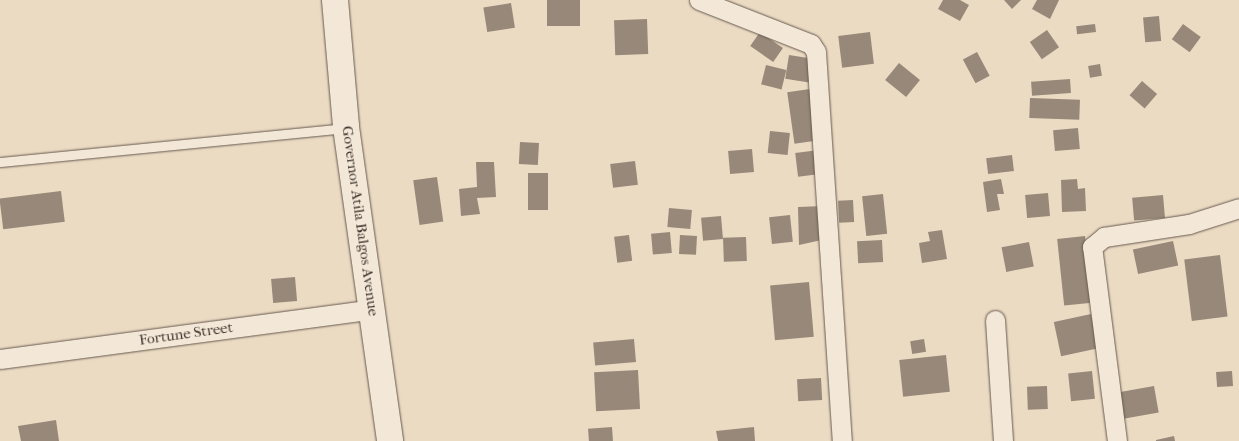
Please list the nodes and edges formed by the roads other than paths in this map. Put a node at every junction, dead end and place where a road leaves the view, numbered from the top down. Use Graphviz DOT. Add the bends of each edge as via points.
graph roads {
  1 [pos="335,0"];
  2 [pos="699,0"];
  3 [pos="346,127"];
  4 [pos="0,162"];
  5 [pos="1239,208"];
  6 [pos="373,309"];
  7 [pos="995,320"];
  8 [pos="0,359"];
  9 [pos="390,441"];
  10 [pos="842,441"];
  11 [pos="1003,441"];
  12 [pos="1117,441"];
  1 -- 3 [label="main road, Governor Atila Balgos Avenue"];
  2 -- 10 [label="street" via="811,44 816,52"];
  3 -- 4 [label="lane"];
  3 -- 6 [label="main road, Governor Atila Balgos Avenue"];
  5 -- 12 [label="street" via="1188,224 1104,237 1092,247"];
  6 -- 8 [label="street, Fortune Street"];
  6 -- 9 [label="main road, Governor Atila Balgos Avenue"];
  7 -- 11 [label="street"];
}
